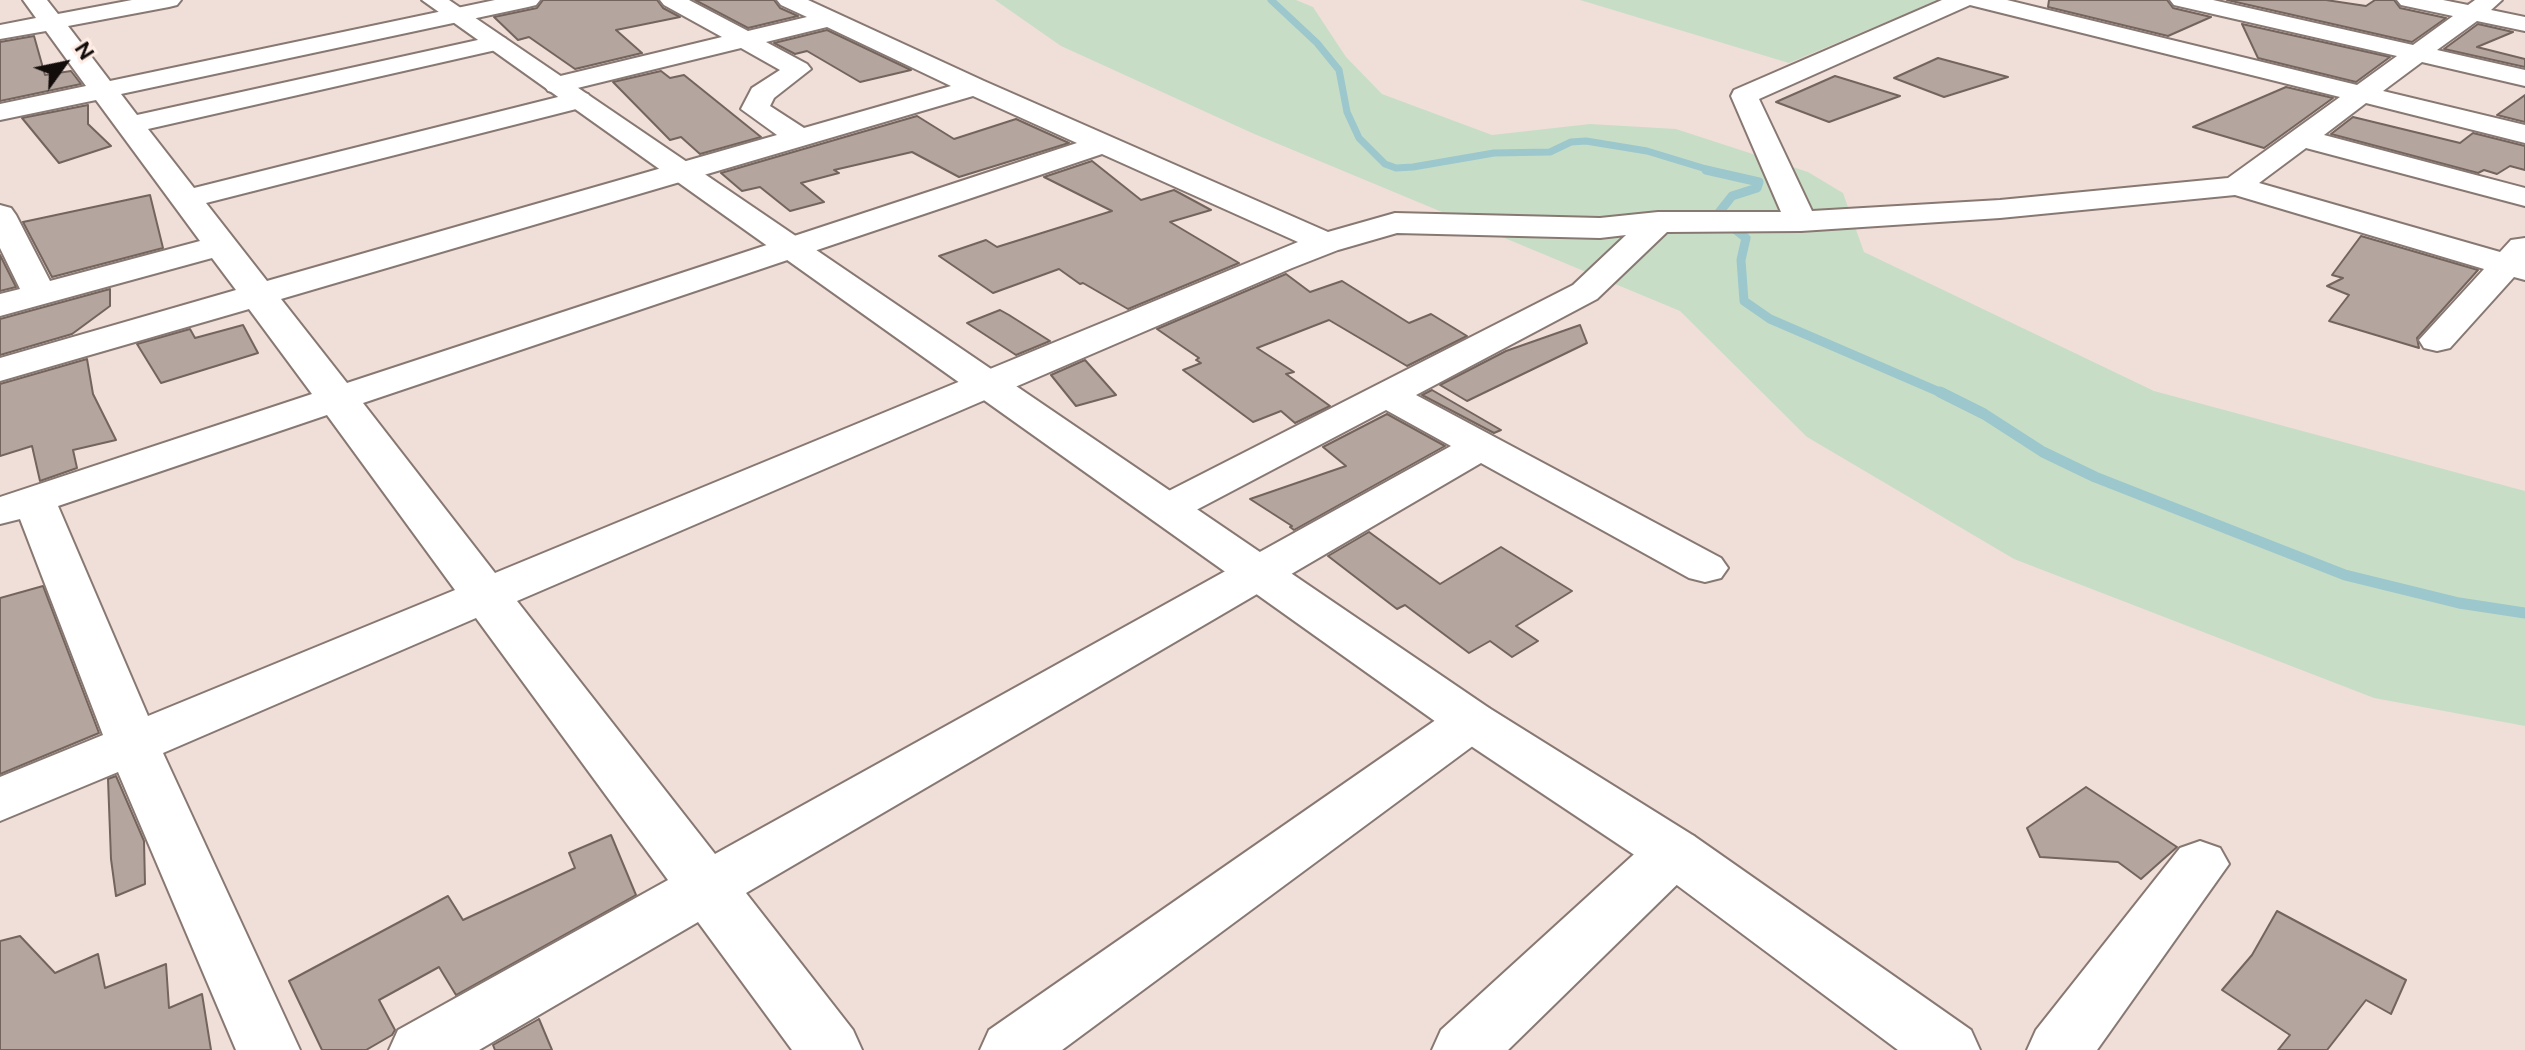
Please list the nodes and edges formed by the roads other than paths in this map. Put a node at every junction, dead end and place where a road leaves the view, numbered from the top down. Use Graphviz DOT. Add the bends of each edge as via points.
graph roads {
  1 [pos="169,0"];
  2 [pos="528,0"];
  3 [pos="672,0"];
  4 [pos="789,0"];
  5 [pos="1962,0"];
  6 [pos="1978,0"];
  7 [pos="2409,0"];
  8 [pos="2221,4"];
  9 [pos="2481,7"];
  10 [pos="445,8"];
  11 [pos="44,11"];
  12 [pos="2182,17"];
  13 [pos="829,19"];
  14 [pos="2525,24"];
  15 [pos="0,32"];
  16 [pos="744,39"];
  17 [pos="2151,42"];
  18 [pos="496,43"];
  19 [pos="2417,53"];
  20 [pos="2525,78"];
  21 [pos="975,87"];
  22 [pos="104,90"];
  23 [pos="568,93"];
  24 [pos="2362,94"];
  25 [pos="0,112"];
  26 [pos="130,125"];
  27 [pos="2525,134"];
  28 [pos="800,138"];
  29 [pos="2302,138"];
  30 [pos="1106,143"];
  31 [pos="682,172"];
  32 [pos="2236,186"];
  33 [pos="2525,197"];
  34 [pos="186,199"];
  35 [pos="0,215"];
  36 [pos="1801,221"];
  37 [pos="1658,222"];
  38 [pos="1326,243"];
  39 [pos="221,246"];
  40 [pos="790,248"];
  41 [pos="2519,260"];
  42 [pos="40,295"];
  43 [pos="259,295"];
  44 [pos="0,305"];
  45 [pos="2437,340"];
  46 [pos="0,370"];
  47 [pos="988,385"];
  48 [pos="1387,395"];
  49 [pos="337,399"];
  50 [pos="1481,446"];
  51 [pos="17,505"];
  52 [pos="1166,509"];
  53 [pos="1705,568"];
  54 [pos="1258,573"];
  55 [pos="486,596"];
  56 [pos="1471,721"];
  57 [pos="133,744"];
  58 [pos="0,800"];
  59 [pos="1674,852"];
  60 [pos="2200,864"];
  61 [pos="706,887"];
  62 [pos="268,1050"];
  63 [pos="421,1050"];
  64 [pos="830,1050"];
  65 [pos="1012,1050"];
  66 [pos="1464,1050"];
  67 [pos="1948,1050"];
  68 [pos="2059,1050"];
  1 -- 11 [label="street"];
  2 -- 10 [label="street"];
  3 -- 16 [label="street"];
  4 -- 13 [label="street"];
  5 -- 36 [label="street" via="1744,96"];
  6 -- 17 [label="street"];
  7 -- 9 [label="street"];
  8 -- 12 [label="street"];
  8 -- 19 [label="street"];
  9 -- 14 [label="street"];
  9 -- 19 [label="street"];
  10 -- 18 [label="street"];
  10 -- 22 [label="street"];
  11 -- 15 [label="street"];
  11 -- 22 [label="street"];
  12 -- 17 [label="street"];
  13 -- 16 [label="street"];
  13 -- 21 [label="street"];
  16 -- 23 [label="street"];
  16 -- 28 [label="street" via="798,69 762,94 755,109"];
  17 -- 24 [label="street"];
  18 -- 23 [label="street"];
  18 -- 26 [label="street"];
  19 -- 20 [label="street"];
  19 -- 24 [label="street"];
  21 -- 28 [label="street"];
  21 -- 30 [label="street"];
  22 -- 25 [label="street"];
  22 -- 26 [label="street"];
  23 -- 31 [label="street"];
  23 -- 34 [label="street"];
  24 -- 27 [label="street"];
  24 -- 29 [label="street"];
  26 -- 34 [label="street"];
  28 -- 31 [label="street"];
  29 -- 32 [label="street"];
  29 -- 33 [label="street"];
  30 -- 38 [label="street"];
  30 -- 40 [label="street"];
  31 -- 40 [label="street"];
  31 -- 43 [label="street"];
  32 -- 36 [label="street"];
  32 -- 41 [label="street"];
  34 -- 39 [label="street"];
  35 -- 42 [label="street"];
  36 -- 37 [label="street"];
  37 -- 38 [label="street" via="1600,228 1395,223"];
  37 -- 48 [label="street" via="1585,292"];
  38 -- 47 [label="street"];
  39 -- 42 [label="street"];
  39 -- 43 [label="street"];
  40 -- 47 [label="street"];
  40 -- 49 [label="street"];
  41 -- 45 [label="street"];
  42 -- 44 [label="street"];
  43 -- 46 [label="street"];
  43 -- 49 [label="street"];
  47 -- 52 [label="street"];
  47 -- 55 [label="street"];
  48 -- 50 [label="street"];
  48 -- 52 [label="street"];
  49 -- 51 [label="street"];
  49 -- 55 [label="street"];
  50 -- 53 [label="street"];
  50 -- 54 [label="street"];
  51 -- 57 [label="street"];
  52 -- 54 [label="street"];
  54 -- 56 [label="street"];
  54 -- 61 [label="street"];
  55 -- 57 [label="street"];
  55 -- 61 [label="street"];
  56 -- 59 [label="street"];
  56 -- 65 [label="street"];
  57 -- 58 [label="street"];
  57 -- 62 [label="street"];
  59 -- 66 [label="street"];
  59 -- 67 [label="street"];
  60 -- 68 [label="street"];
  61 -- 63 [label="street"];
  61 -- 64 [label="street"];
}
